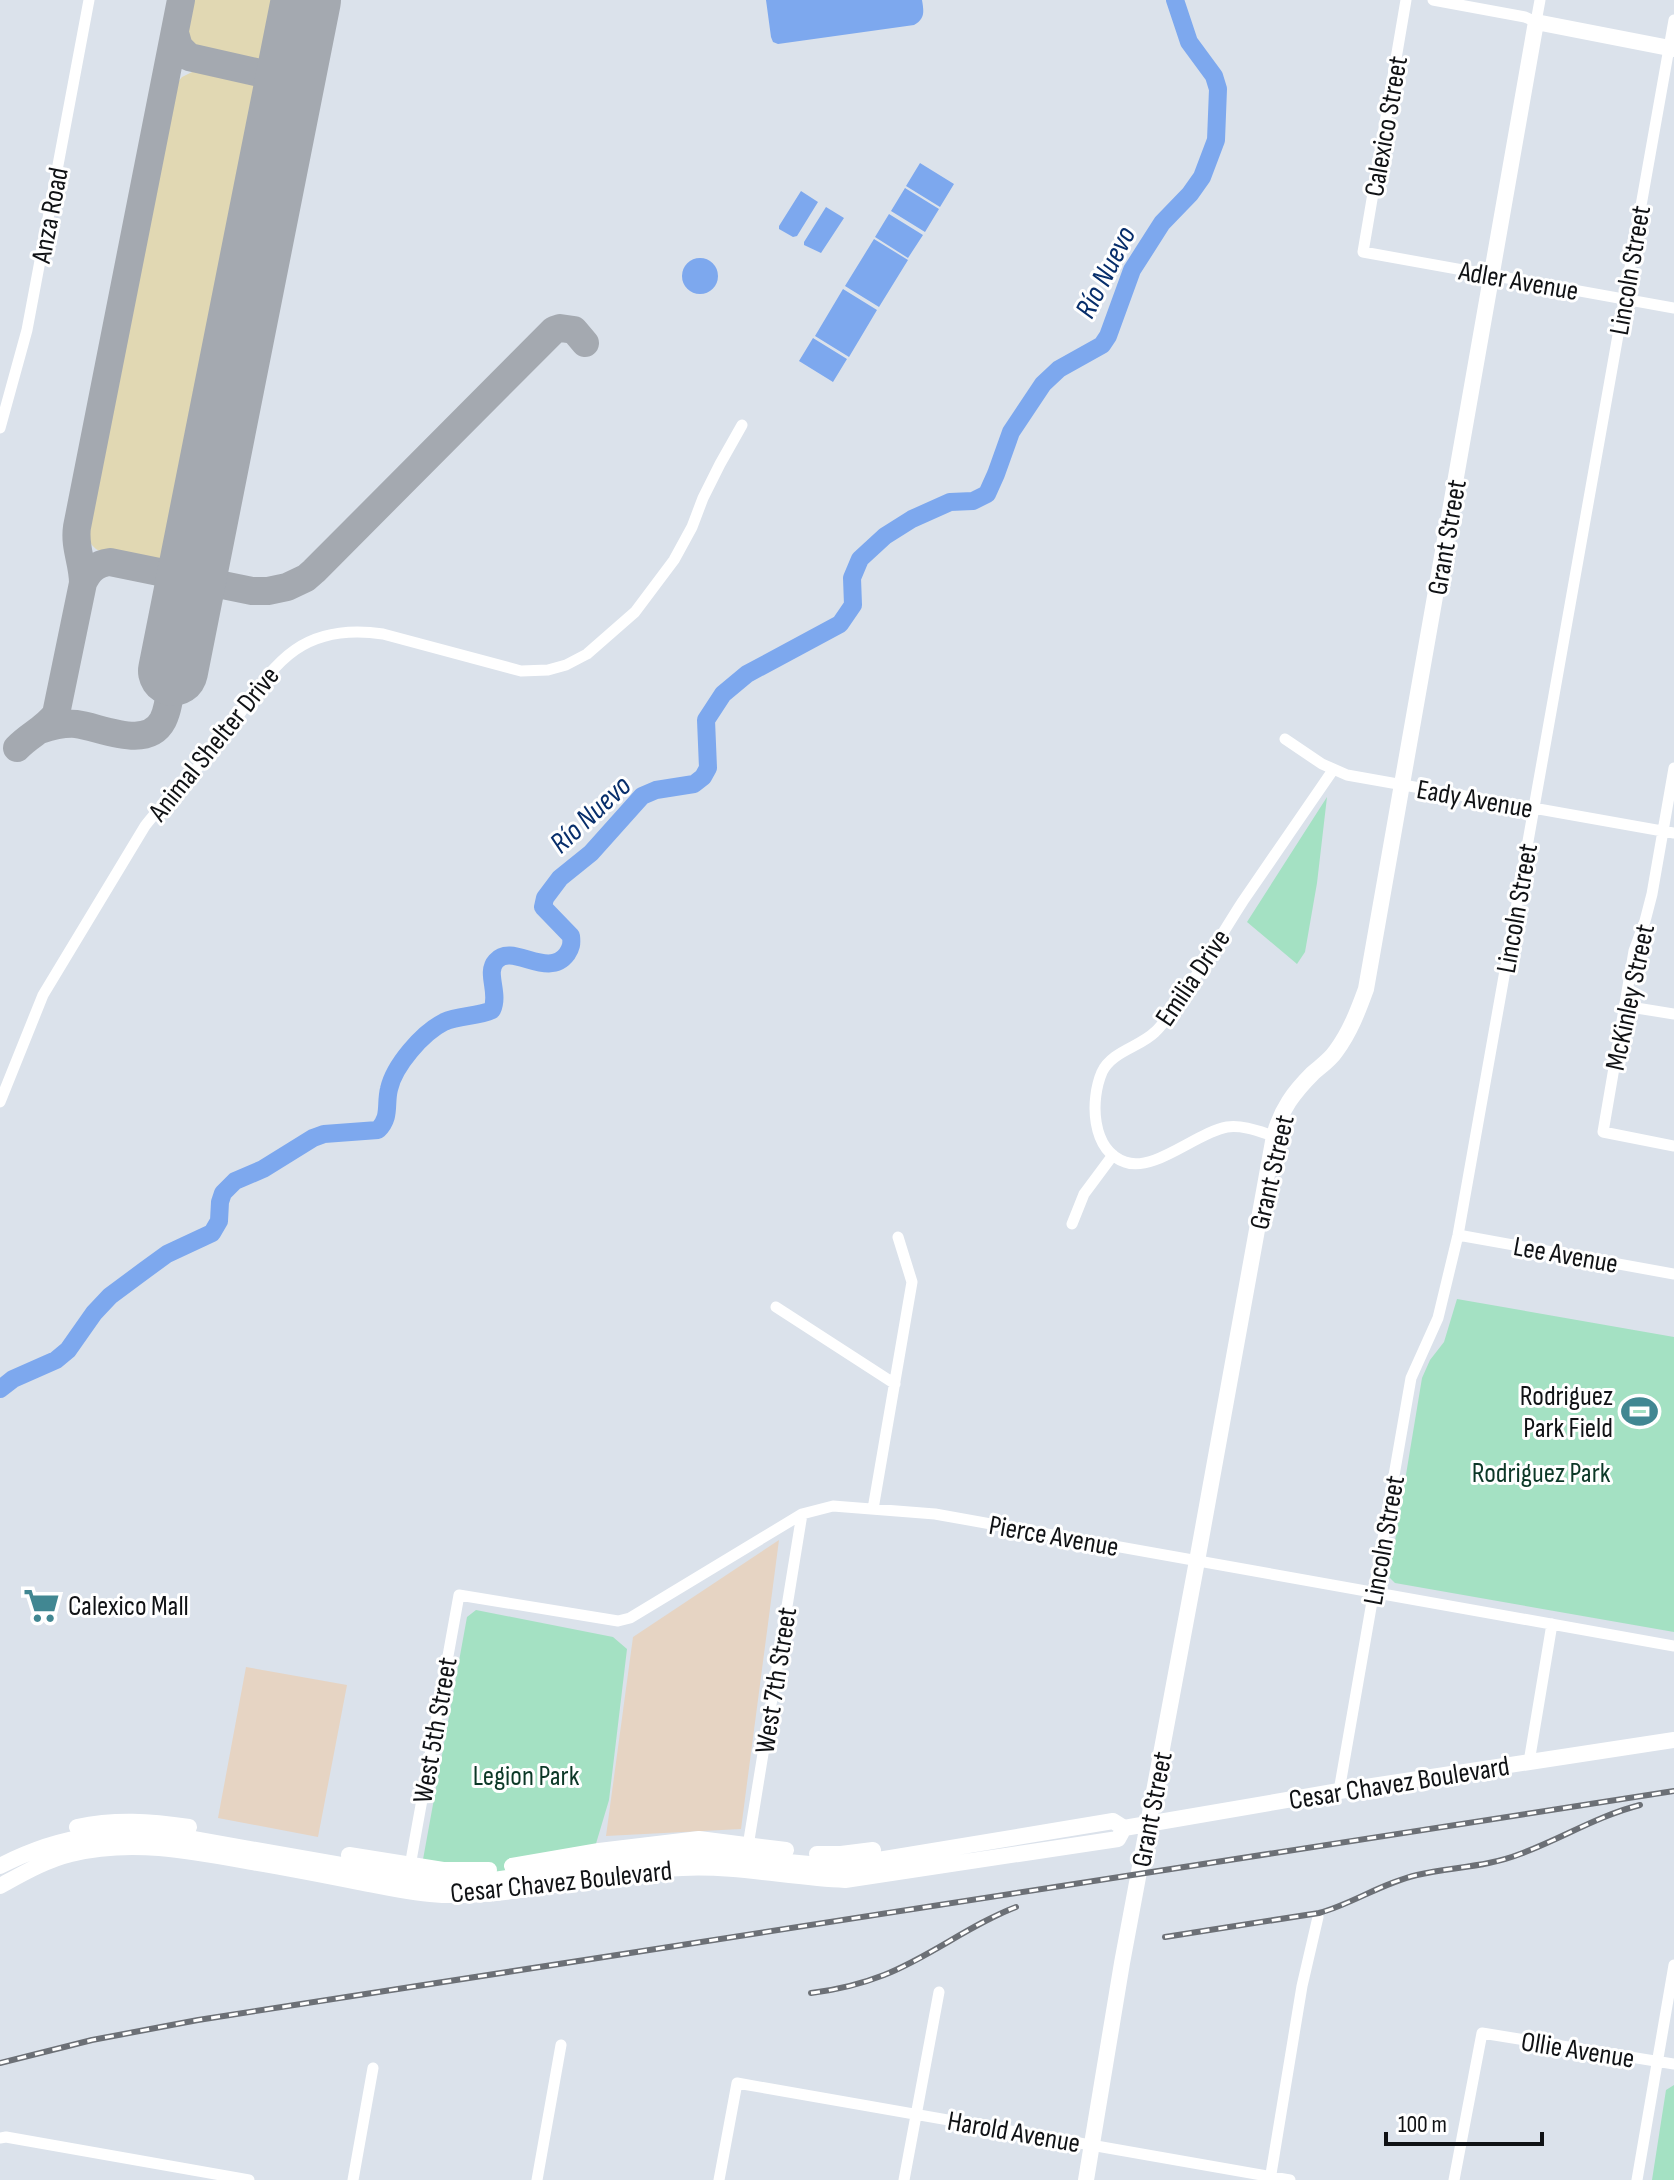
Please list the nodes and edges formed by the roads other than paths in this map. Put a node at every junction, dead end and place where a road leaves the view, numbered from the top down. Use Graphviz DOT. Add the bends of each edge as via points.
graph roads {
  1 [pos="89,0"];
  2 [pos="1406,0"];
  3 [pos="1433,0"];
  4 [pos="1540,0"];
  5 [pos="1674,20"];
  6 [pos="1536,22"];
  7 [pos="1671,49"];
  8 [pos="1363,252"];
  9 [pos="1493,275"];
  10 [pos="1624,300"];
  11 [pos="1674,308"];
  12 [pos="742,425"];
  13 [pos="0,428"];
  14 [pos="1285,739"];
  15 [pos="1674,768"];
  16 [pos="1333,770"];
  17 [pos="1402,786"];
  18 [pos="1534,809"];
  19 [pos="1668,832"];
  20 [pos="1624,1006"];
  21 [pos="1674,1014"];
  22 [pos="0,1102"];
  23 [pos="1274,1136"];
  24 [pos="1674,1146"];
  25 [pos="1113,1155"];
  26 [pos="1072,1224"];
  27 [pos="1458,1235"];
  28 [pos="898,1237"];
  29 [pos="1674,1274"];
  30 [pos="776,1307"];
  31 [pos="895,1384"];
  32 [pos="873,1509"];
  33 [pos="802,1514"];
  34 [pos="1197,1561"];
  35 [pos="1374,1591"];
  36 [pos="459,1595"];
  37 [pos="1552,1624"];
  38 [pos="1674,1646"];
  39 [pos="1674,1740"];
  40 [pos="1529,1762"];
  41 [pos="1339,1791"];
  42 [pos="1149,1822"];
  43 [pos="1124,1828"];
  44 [pos="1028,1835"];
  45 [pos="748,1846"];
  46 [pos="0,1854"];
  47 [pos="0,1866"];
  48 [pos="410,1866"];
  49 [pos="0,1886"];
  50 [pos="1318,1917"];
  51 [pos="1674,1965"];
  52 [pos="939,1992"];
  53 [pos="561,2045"];
  54 [pos="1657,2061"];
  55 [pos="1674,2064"];
  56 [pos="373,2068"];
  57 [pos="916,2114"];
  58 [pos="0,2138"];
  59 [pos="1092,2144"];
  60 [pos="171,2167"];
  61 [pos="1270,2178"];
  62 [pos="168,2180"];
  63 [pos="249,2180"];
  64 [pos="353,2180"];
  65 [pos="537,2180"];
  66 [pos="719,2180"];
  67 [pos="904,2180"];
  68 [pos="1086,2180"];
  69 [pos="1290,2180"];
  70 [pos="1454,2180"];
  71 [pos="1637,2180"];
  1 -- 13 [label="street, Anza Road" via="27,330"];
  2 -- 8 [label="street, Calexico Street"];
  3 -- 6 [label="street"];
  4 -- 6 [label="street, Grant Street"];
  5 -- 7 [label="street, Lincoln Street"];
  6 -- 7 [label="main road"];
  6 -- 9 [label="main road, Grant Street"];
  7 -- 10 [label="street, Lincoln Street"];
  8 -- 9 [label="street, Adler Avenue"];
  9 -- 10 [label="street, Adler Avenue"];
  9 -- 17 [label="main road, Grant Street"];
  10 -- 11 [label="street, Adler Avenue"];
  10 -- 18 [label="street, Lincoln Street"];
  12 -- 22 [label="street, Animal Shelter Drive" via="674,560 635,612 587,654 566,665 521,671 368,631 321,638 283,658 218,745 145,826 43,995"];
  14 -- 16 [label="street, Eady Avenue"];
  15 -- 19 [label="street, McKinley Street"];
  16 -- 17 [label="street, Eady Avenue"];
  16 -- 25 [label="street, Emilia Drive" via="1173,1010 1154,1033 1103,1069 1095,1111 1098,1131"];
  17 -- 18 [label="street, Eady Avenue"];
  17 -- 23 [label="main road, Grant Street" via="1366,989 1353,1025 1335,1054 1289,1100"];
  18 -- 19 [label="street, Eady Avenue"];
  18 -- 27 [label="street, Lincoln Street"];
  19 -- 20 [label="street, McKinley Street"];
  20 -- 21 [label="street"];
  20 -- 24 [label="street, McKinley Street" via="1603,1132"];
  23 -- 25 [label="street" via="1242,1126 1224,1128 1142,1163 1123,1162"];
  23 -- 34 [label="main road, Grant Street"];
  25 -- 26 [label="street" via="1084,1194"];
  27 -- 29 [label="street, Lee Avenue"];
  27 -- 35 [label="street, Lincoln Street" via="1438,1318 1411,1378"];
  28 -- 31 [label="street" via="912,1282"];
  30 -- 31 [label="street"];
  31 -- 32 [label="street"];
  32 -- 33 [label="street, Pierce Avenue" via="833,1506"];
  32 -- 34 [label="street, Pierce Avenue" via="935,1514"];
  33 -- 36 [label="street, Pierce Avenue" via="618,1621"];
  33 -- 45 [label="street, West 7th Street"];
  34 -- 35 [label="street, Pierce Avenue"];
  34 -- 42 [label="main road, Grant Street"];
  35 -- 37 [label="street, Pierce Avenue"];
  35 -- 41 [label="street, Lincoln Street"];
  36 -- 48 [label="street, West 5th Street"];
  37 -- 38 [label="street, Pierce Avenue"];
  37 -- 40 [label="street"];
  39 -- 40 [label="main road, Cesar Chavez Boulevard"];
  40 -- 41 [label="main road, Cesar Chavez Boulevard"];
  41 -- 42 [label="main road, Cesar Chavez Boulevard"];
  42 -- 43 [label="main road, Cesar Chavez Boulevard"];
  42 -- 59 [label="main road, Grant Street"];
  43 -- 44 [label="main road, Cesar Chavez Boulevard" via="1113,1821"];
  43 -- 49 [label="main road, Cesar Chavez Boulevard" via="1118,1839 845,1880 691,1868 507,1893 428,1894 206,1853 129,1847 67,1855"];
  44 -- 45 [label="main road" via="1011,1829 828,1855"];
  44 -- 47 [label="main road, Cesar Chavez Boulevard" via="842,1866 685,1852 458,1883 146,1833 77,1837 28,1851"];
  45 -- 48 [label="main road" via="699,1839 493,1869"];
  46 -- 48 [label="main road" via="65,1829 133,1821"];
  50 -- 61 [label="street"];
  51 -- 54 [label="street"];
  52 -- 57 [label="street"];
  53 -- 65 [label="street"];
  54 -- 55 [label="street, Ollie Avenue"];
  54 -- 70 [label="street, Ollie Avenue" via="1482,2033"];
  54 -- 71 [label="street"];
  56 -- 64 [label="street"];
  57 -- 59 [label="street, Harold Avenue"];
  57 -- 66 [label="street, Harold Avenue" via="737,2083"];
  57 -- 67 [label="street"];
  58 -- 60 [label="street"];
  59 -- 61 [label="street, Harold Avenue"];
  59 -- 68 [label="main road, Grant Street"];
  60 -- 62 [label="street"];
  60 -- 63 [label="street"];
  61 -- 69 [label="street, Harold Avenue"];
}
